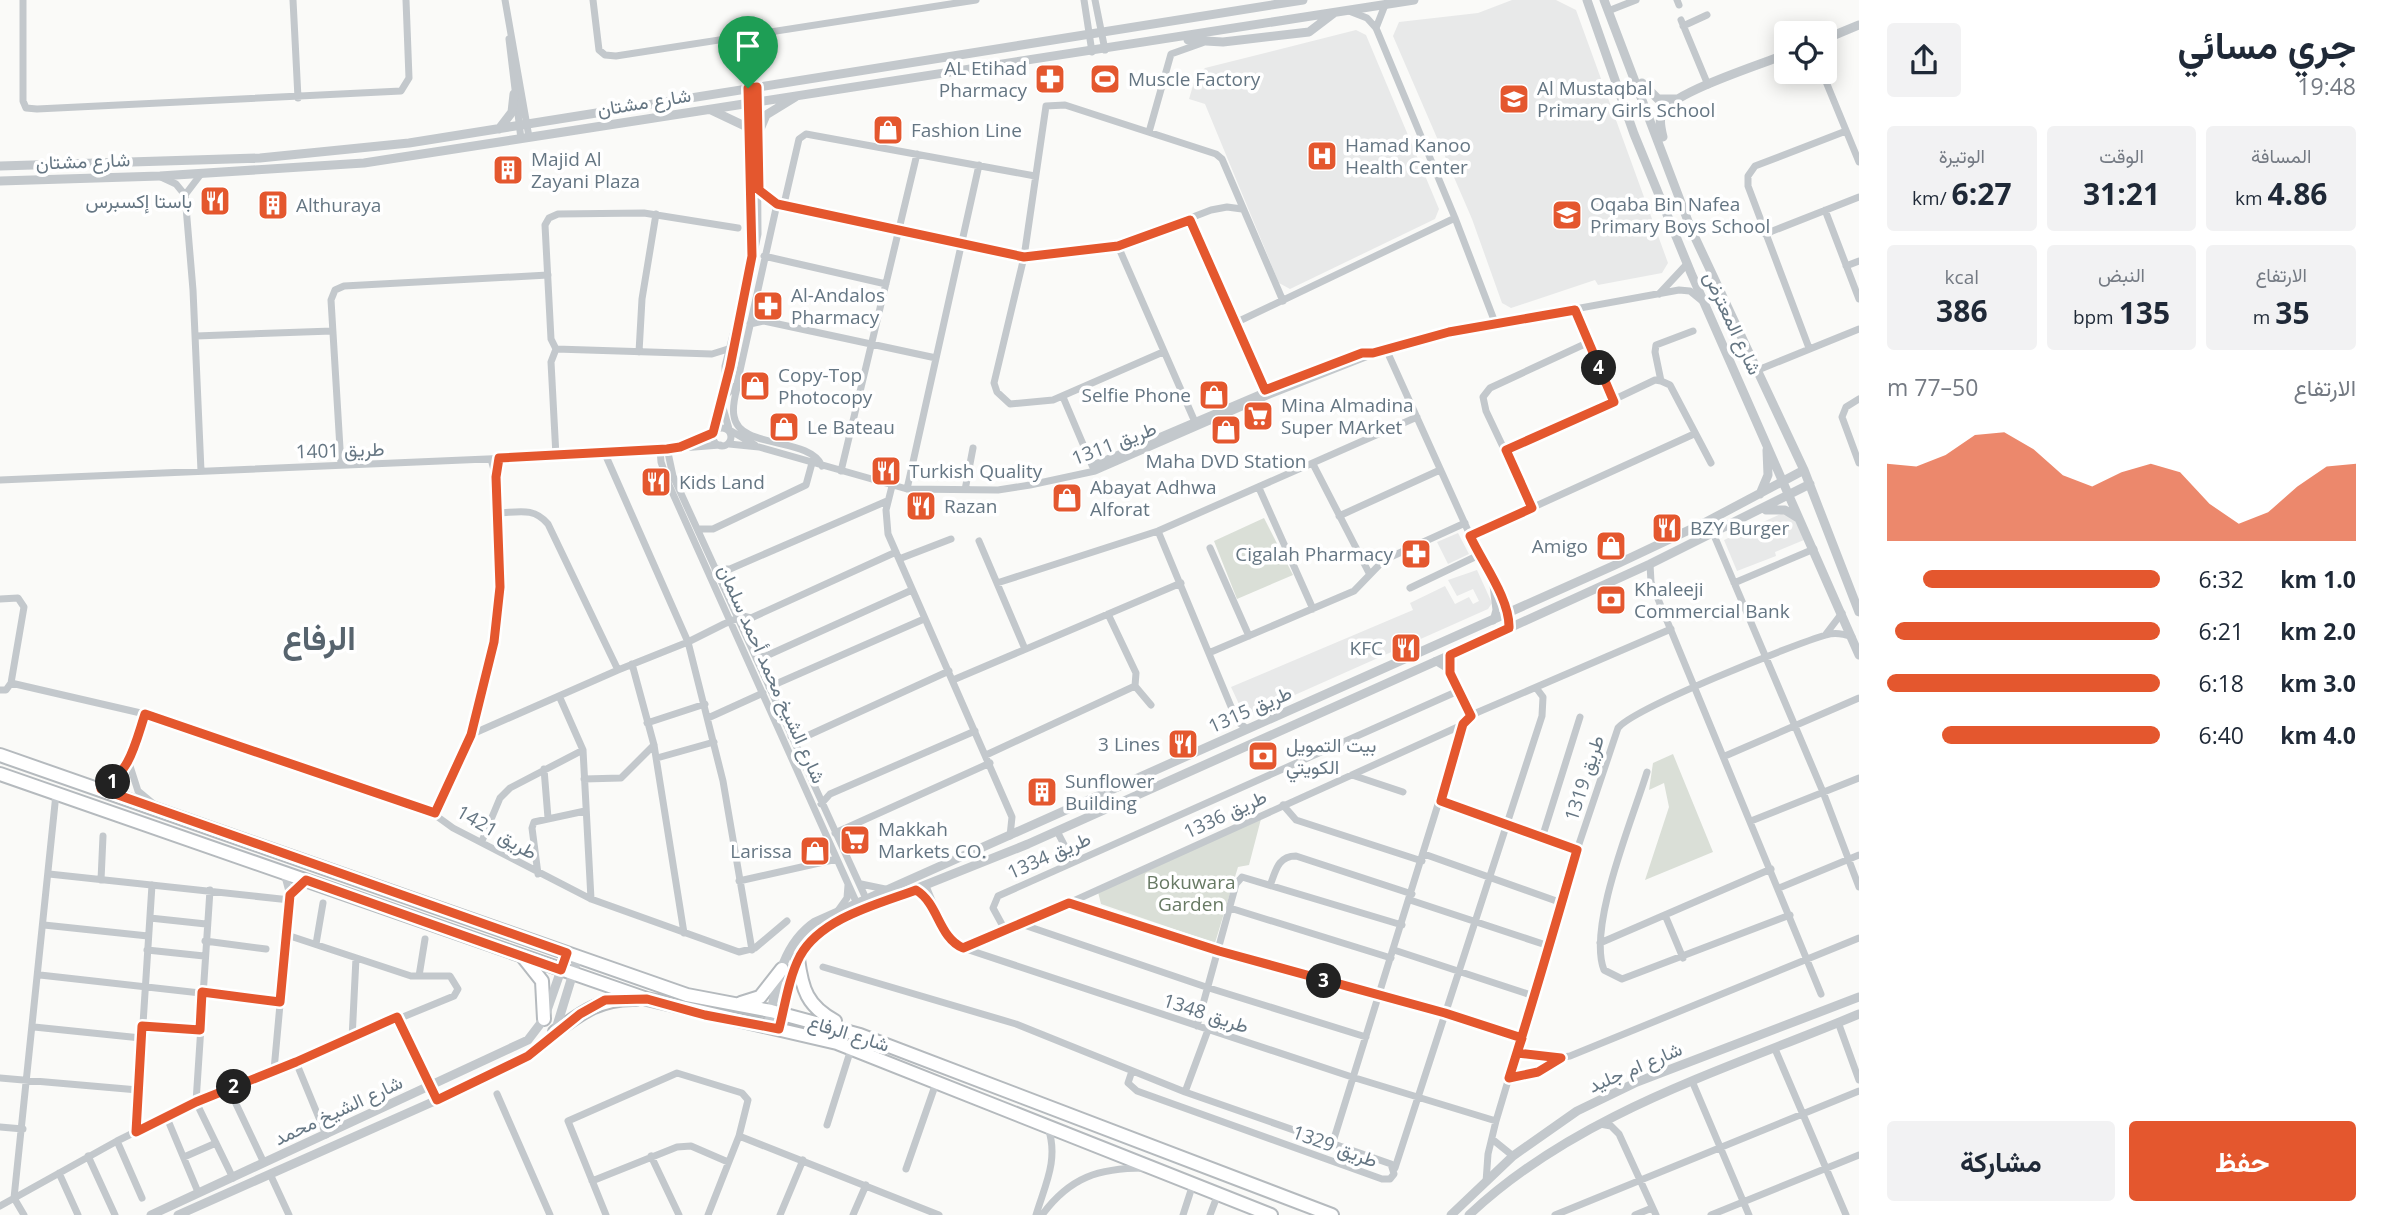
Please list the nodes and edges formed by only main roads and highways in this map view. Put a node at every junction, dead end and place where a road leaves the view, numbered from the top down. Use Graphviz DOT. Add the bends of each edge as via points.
graph roads {
  1 [pos="0,755"];
  2 [pos="2,777"];
  3 [pos="520,954"];
  4 [pos="798,959"];
  5 [pos="782,970"];
  6 [pos="647,999"];
  7 [pos="733,1004"];
  8 [pos="544,1019"];
  9 [pos="555,1032"];
  10 [pos="860,1035"];
  11 [pos="1268,1215"];
  12 [pos="1332,1215"];
  1 -- 7 [label="main road, شارع الرفاع" via="687,995"];
  2 -- 3 [label="main road, شارع الرفاع"];
  3 -- 6 [label="main road, شارع الرفاع"];
  3 -- 8 [label="main road" via="542,981"];
  4 -- 10 [label="main road" via="802,987 811,1005"];
  5 -- 7 [label="main road" via="760,997"];
  6 -- 9 [label="main road" via="605,1000"];
  6 -- 11 [label="main road, شارع الرفاع" via="851,1049"];
  7 -- 10 [label="main road, شارع الرفاع"];
  10 -- 12 [label="main road, شارع الرفاع"];
}
